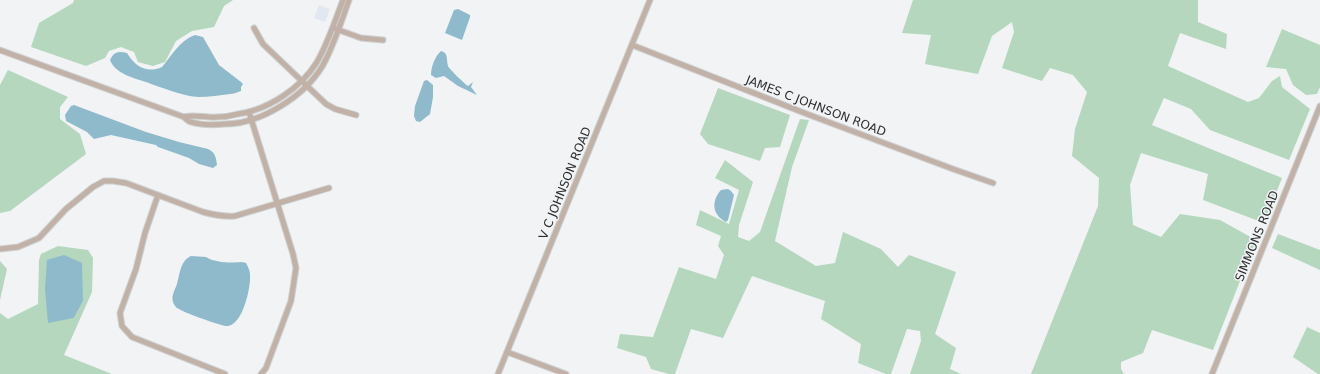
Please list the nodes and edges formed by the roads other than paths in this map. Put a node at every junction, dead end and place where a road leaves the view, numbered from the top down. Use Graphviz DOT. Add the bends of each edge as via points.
graph roads {
  1 [pos="343,0"];
  2 [pos="349,0"];
  3 [pos="650,0"];
  4 [pos="254,28"];
  5 [pos="332,28"];
  6 [pos="338,30"];
  7 [pos="383,40"];
  8 [pos="632,45"];
  9 [pos="0,50"];
  10 [pos="301,80"];
  11 [pos="306,85"];
  12 [pos="1320,106"];
  13 [pos="249,112"];
  14 [pos="356,115"];
  15 [pos="184,117"];
  16 [pos="252,119"];
  17 [pos="993,183"];
  18 [pos="330,188"];
  19 [pos="158,195"];
  20 [pos="277,203"];
  21 [pos="0,249"];
  22 [pos="122,326"];
  23 [pos="116,329"];
  24 [pos="508,352"];
  25 [pos="225,374"];
  26 [pos="261,374"];
  27 [pos="498,374"];
  28 [pos="566,374"];
  29 [pos="1212,374"];
  1 -- 5 [label="street"];
  2 -- 6 [label="street"];
  3 -- 8 [label="street, V C JOHNSON ROAD"];
  4 -- 10 [label="street" via="263,44"];
  5 -- 6 [label="street"];
  5 -- 10 [label="street" via="316,62"];
  6 -- 7 [label="street" via="361,38"];
  6 -- 11 [label="street" via="322,66"];
  8 -- 17 [label="street, JAMES C JOHNSON ROAD"];
  8 -- 24 [label="street, V C JOHNSON ROAD"];
  9 -- 15 [label="street"];
  10 -- 11 [label="street"];
  10 -- 13 [label="street" via="272,103"];
  11 -- 14 [label="street" via="326,104"];
  11 -- 16 [label="street" via="288,102"];
  12 -- 29 [label="street, SIMMONS ROAD"];
  13 -- 15 [label="street" via="216,117"];
  13 -- 16 [label="street"];
  15 -- 16 [label="street" via="191,122 215,124"];
  16 -- 20 [label="street"];
  18 -- 20 [label="street"];
  19 -- 20 [label="street" via="216,216 235,216"];
  19 -- 21 [label="street" via="126,183 104,181 66,209 39,238 18,247"];
  19 -- 22 [label="street" via="120,313"];
  20 -- 26 [label="street" via="293,254 295,282 291,301 266,368"];
  22 -- 23 [label="street"];
  22 -- 25 [label="street" via="132,337"];
  24 -- 27 [label="street, V C JOHNSON ROAD"];
  24 -- 28 [label="street"];
}
